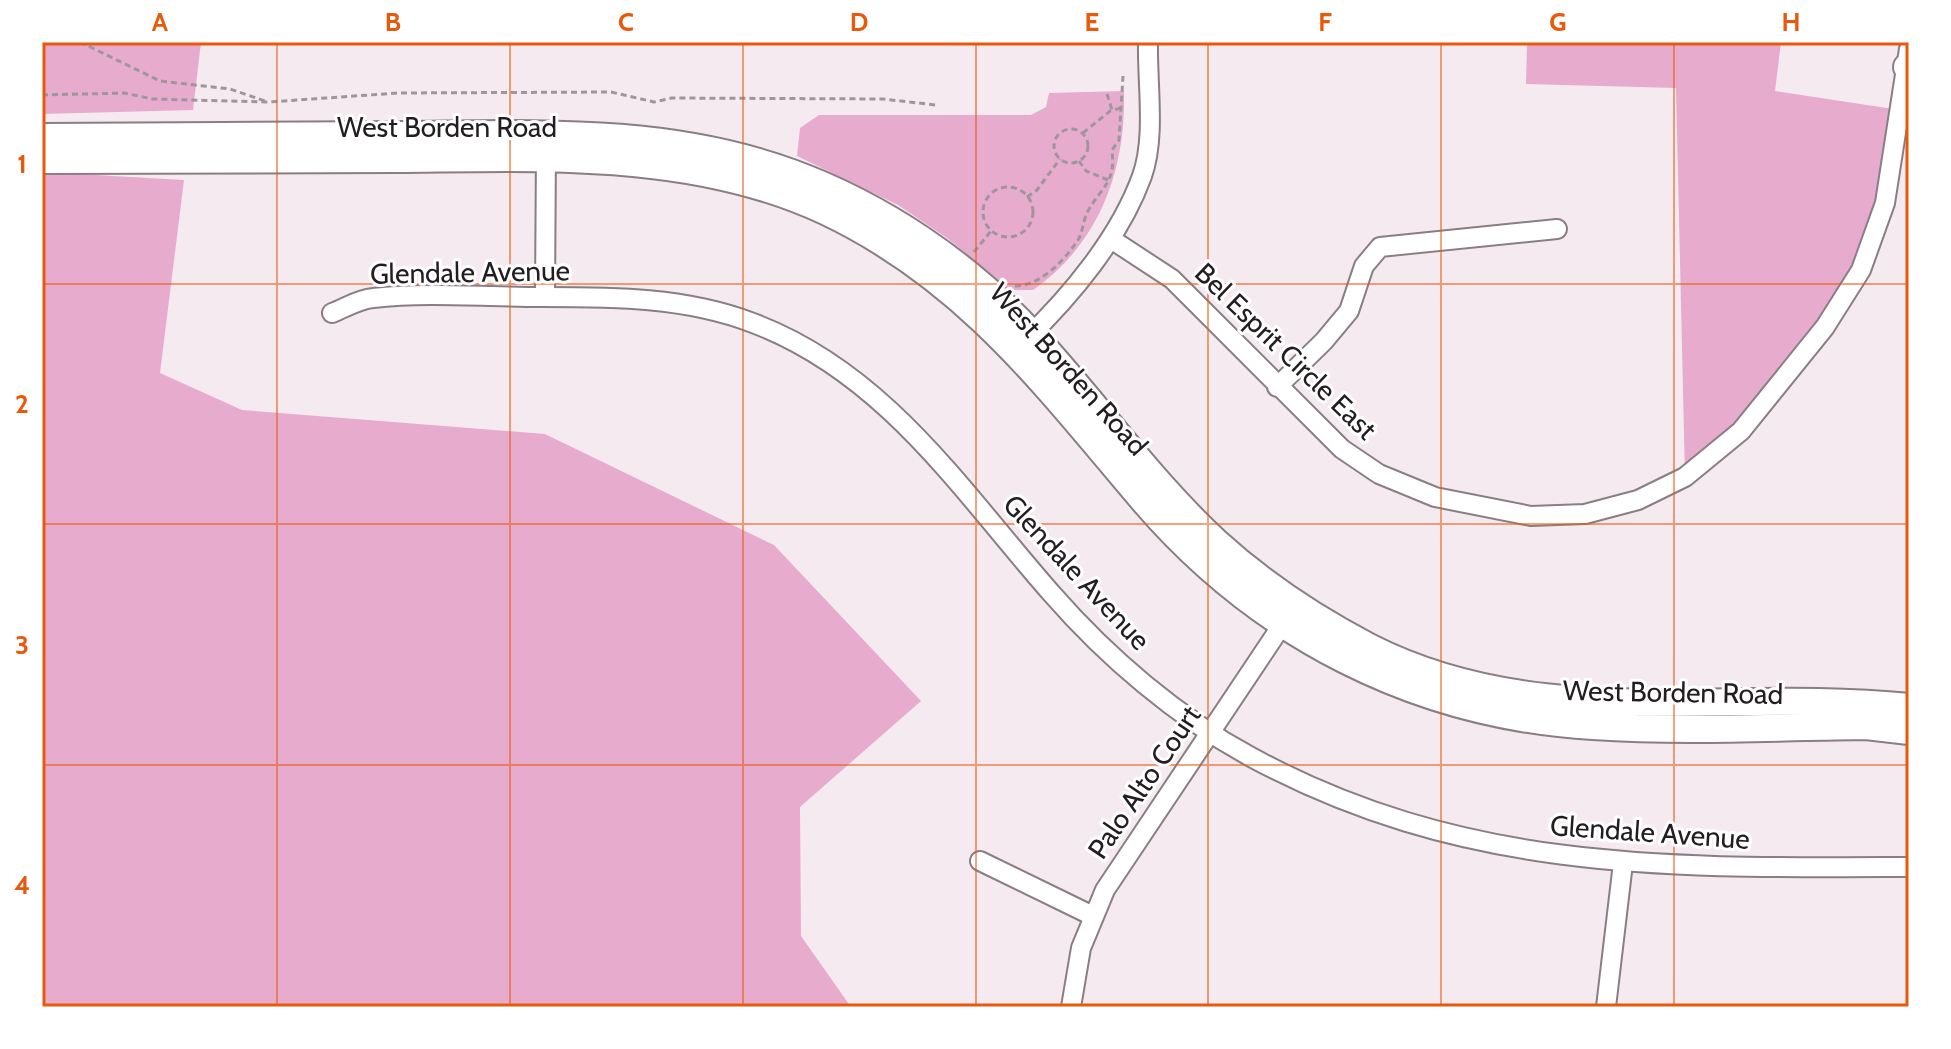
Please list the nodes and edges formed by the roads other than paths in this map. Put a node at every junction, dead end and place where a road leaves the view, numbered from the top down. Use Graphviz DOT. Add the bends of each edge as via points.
graph roads {
  1 [pos="1148,42"];
  2 [pos="1908,61"];
  3 [pos="42,137"];
  4 [pos="546,146"];
  5 [pos="42,160"];
  6 [pos="1557,229"];
  7 [pos="1111,239"];
  8 [pos="545,297"];
  9 [pos="332,313"];
  10 [pos="1023,342"];
  11 [pos="1277,387"];
  12 [pos="1289,614"];
  13 [pos="1909,707"];
  14 [pos="1909,731"];
  15 [pos="1211,733"];
  16 [pos="980,861"];
  17 [pos="1623,863"];
  18 [pos="1909,867"];
  19 [pos="1093,916"];
  20 [pos="1071,1007"];
  21 [pos="1606,1007"];
  1 -- 7 [label="street" via="1142,175"];
  2 -- 11 [label="street, Bel Esprit Circle East" via="1885,203 1861,270 1825,327 1741,431 1685,477 1638,500 1585,514 1531,516 1435,497 1379,474 1342,449"];
  3 -- 4 [label="main road, West Borden Road"];
  4 -- 5 [label="main road, West Borden Road"];
  4 -- 8 [label="street"];
  4 -- 10 [label="main road, West Borden Road" via="616,136 688,144 793,173 841,194 936,250 986,289"];
  6 -- 11 [label="street" via="1380,247 1364,266 1349,311"];
  7 -- 10 [label="street"];
  7 -- 11 [label="street, Bel Esprit Circle East" via="1172,279"];
  8 -- 9 [label="street, Glendale Avenue" via="369,298"];
  8 -- 15 [label="street, Glendale Avenue" via="645,299 711,311 763,327 840,368 914,432 1101,646"];
  10 -- 12 [label="main road, West Borden Road" via="1207,568"];
  12 -- 13 [label="main road, West Borden Road" via="1484,687 1547,698 1598,704 1769,701"];
  12 -- 14 [label="main road, West Borden Road" via="1376,676 1479,709 1594,726 1866,726"];
  12 -- 15 [label="street, Palo Alto Court"];
  15 -- 17 [label="street, Glendale Avenue" via="1324,795 1433,833"];
  15 -- 19 [label="street, Palo Alto Court" via="1105,890"];
  16 -- 19 [label="street"];
  17 -- 18 [label="street, Glendale Avenue"];
  17 -- 21 [label="street"];
  19 -- 20 [label="street, Palo Alto Court" via="1081,948"];
}
